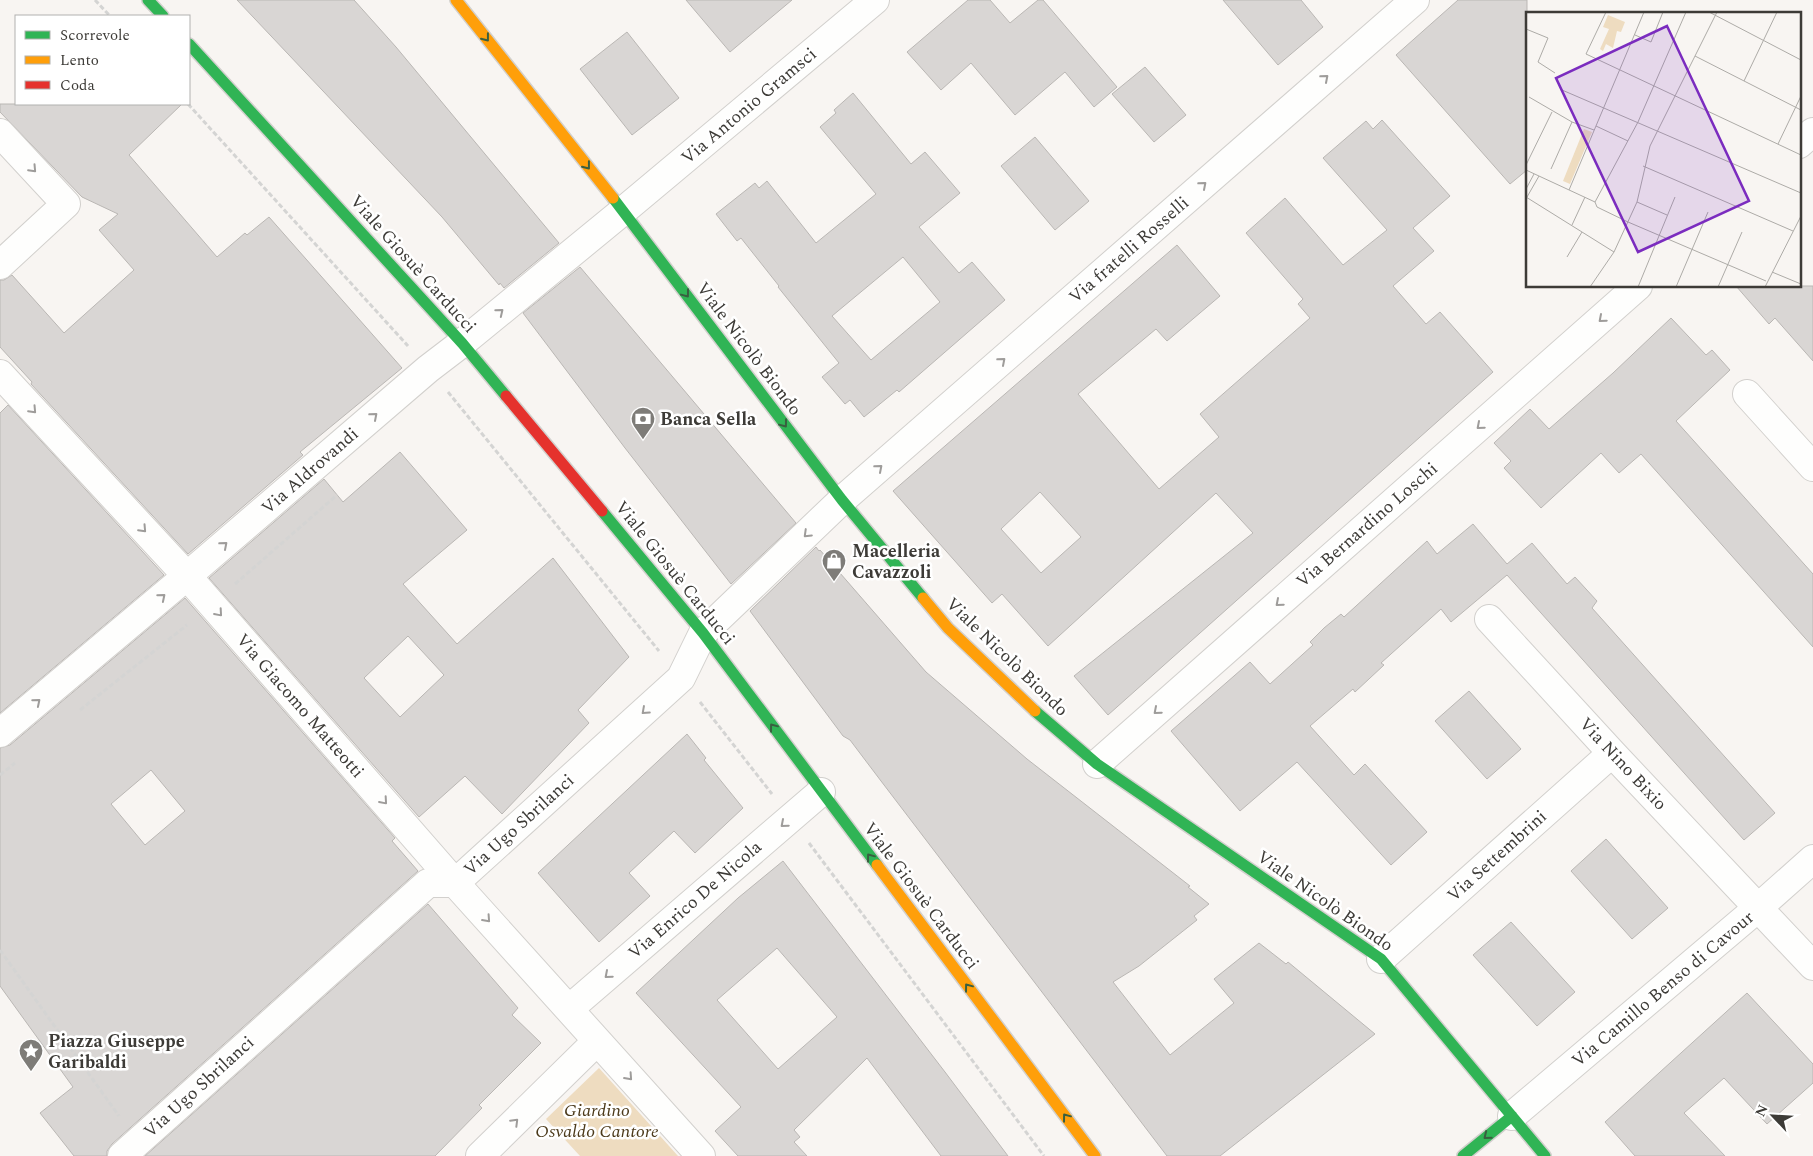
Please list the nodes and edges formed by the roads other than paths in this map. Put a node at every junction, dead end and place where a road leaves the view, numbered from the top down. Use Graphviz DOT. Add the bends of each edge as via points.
graph roads {
  1 [pos="148,0"];
  2 [pos="456,0"];
  3 [pos="875,0"];
  4 [pos="1415,0"];
  5 [pos="162,15"];
  6 [pos="190,45"];
  7 [pos="1813,132"];
  8 [pos="0,134"];
  9 [pos="1800,143"];
  10 [pos="623,211"];
  11 [pos="0,265"];
  12 [pos="1636,288"];
  13 [pos="462,343"];
  14 [pos="0,374"];
  15 [pos="1747,394"];
  16 [pos="1813,467"];
  17 [pos="842,500"];
  18 [pos="187,576"];
  19 [pos="1489,620"];
  20 [pos="703,633"];
  21 [pos="0,733"];
  22 [pos="1612,753"];
  23 [pos="1097,764"];
  24 [pos="821,792"];
  25 [pos="1813,859"];
  26 [pos="455,883"];
  27 [pos="1759,907"];
  28 [pos="1381,959"];
  29 [pos="1813,966"];
  30 [pos="569,1009"];
  31 [pos="597,1041"];
  32 [pos="1512,1116"];
  33 [pos="128,1151"];
  34 [pos="480,1156"];
  35 [pos="701,1156"];
  36 [pos="1095,1156"];
  37 [pos="1463,1156"];
  38 [pos="1545,1156"];
  1 -- 5 [label="main road"];
  2 -- 10 [label="main road, Viale Nicolò Biondo, one-way"];
  3 -- 10 [label="street, Via Antonio Gramsci"];
  17 -- 4 [label="street, Via fratelli Rosselli, one-way"];
  6 -- 13 [label="main road, Viale Giosuè Carducci"];
  7 -- 9 [label="street"];
  8 -- 11 [label="street, one-way" via="66,204"];
  13 -- 10 [label="street, Via Aldrovandi, one-way"];
  10 -- 17 [label="main road, Viale Nicolò Biondo, one-way"];
  12 -- 23 [label="street, Via Bernardino Loschi, one-way"];
  18 -- 13 [label="street, Via Aldrovandi, one-way"];
  13 -- 20 [label="main road, Viale Giosuè Carducci"];
  14 -- 18 [label="street, Via Giacomo Matteotti, one-way"];
  15 -- 16 [label="street"];
  17 -- 20 [label="street, Via Ugo Sbrilanci, one-way"];
  17 -- 23 [label="main road, Viale Nicolò Biondo" via="948,628 1018,696"];
  21 -- 18 [label="street, Via Aldrovandi, one-way"];
  18 -- 26 [label="street, Via Giacomo Matteotti, one-way"];
  19 -- 22 [label="street, Via Nino Bixio"];
  24 -- 20 [label="main road, Viale Giosuè Carducci, one-way"];
  20 -- 26 [label="street, Via Ugo Sbrilanci, one-way" via="681,678"];
  22 -- 27 [label="street, Via Nino Bixio"];
  22 -- 28 [label="street, Via Settembrini"];
  23 -- 28 [label="main road, Viale Nicolò Biondo"];
  24 -- 30 [label="street, Via Enrico De Nicola, one-way"];
  36 -- 24 [label="main road, Viale Giosuè Carducci, one-way"];
  25 -- 27 [label="street, Via Camillo Benso di Cavour"];
  26 -- 30 [label="street, Via Giacomo Matteotti, one-way"];
  26 -- 33 [label="street, Via Ugo Sbrilanci" via="428,883"];
  27 -- 29 [label="street, Via Nino Bixio"];
  27 -- 32 [label="street, Via Camillo Benso di Cavour"];
  28 -- 32 [label="main road, Viale Nicolò Biondo"];
  30 -- 31 [label="street, Via Giacomo Matteotti"];
  34 -- 31 [label="street, one-way"];
  31 -- 35 [label="street, Via Giacomo Matteotti, one-way"];
  32 -- 37 [label="main road, one-way"];
  32 -- 38 [label="main road, Viale Nicolò Biondo"];
}
